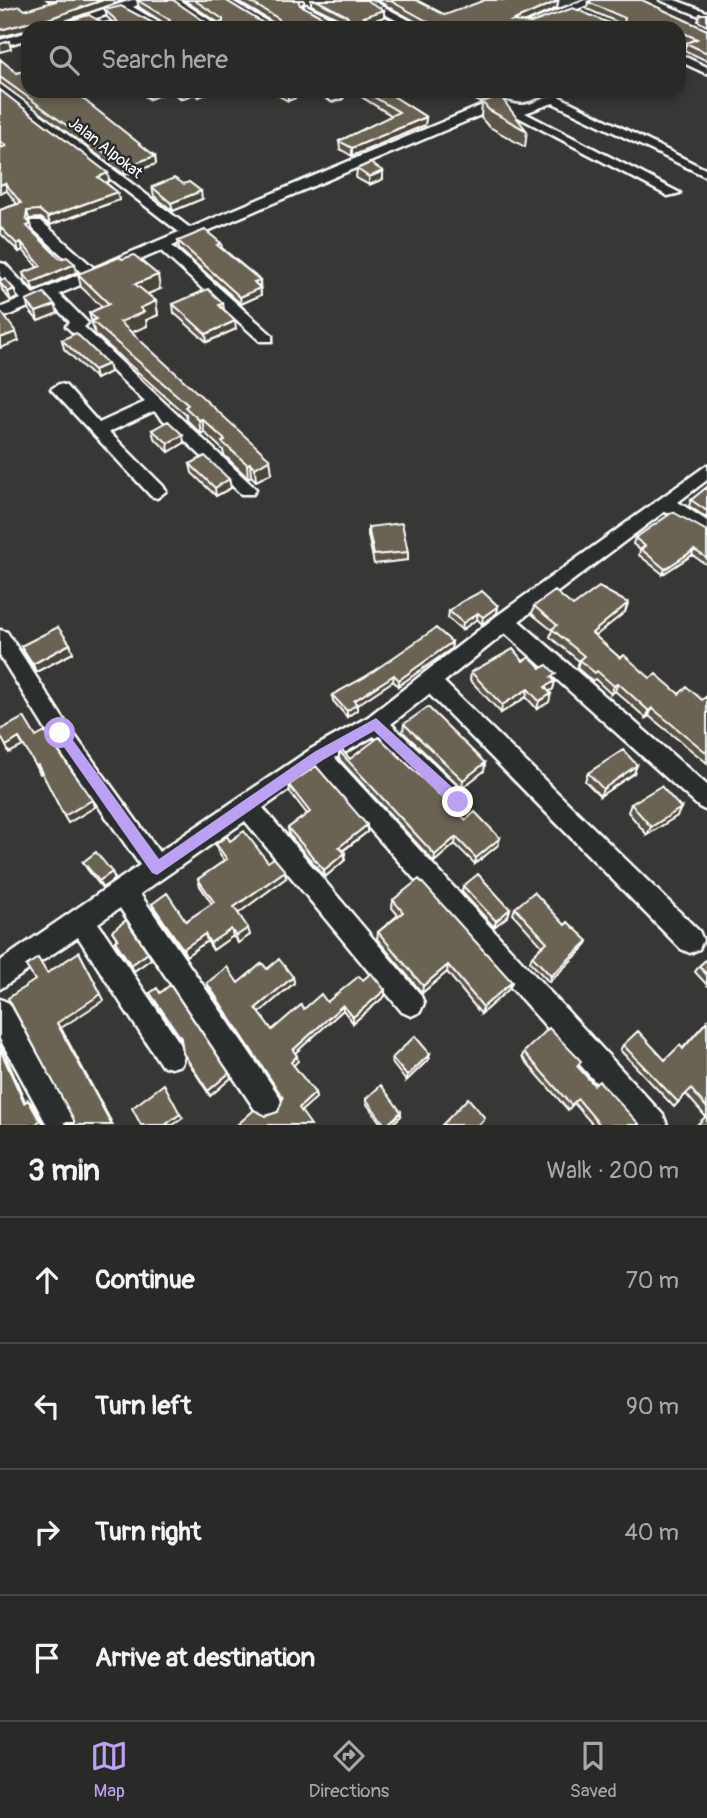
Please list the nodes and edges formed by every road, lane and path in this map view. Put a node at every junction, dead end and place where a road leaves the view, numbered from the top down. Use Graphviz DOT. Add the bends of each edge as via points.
graph roads {
  1 [pos="143,0"];
  2 [pos="172,0"];
  3 [pos="222,0"];
  4 [pos="363,0"];
  5 [pos="552,0"];
  6 [pos="595,0"];
  7 [pos="661,3"];
  8 [pos="119,4"];
  9 [pos="306,8"];
  10 [pos="573,9"];
  11 [pos="585,14"];
  12 [pos="707,16"];
  13 [pos="675,18"];
  14 [pos="87,21"];
  15 [pos="150,21"];
  16 [pos="206,21"];
  17 [pos="260,21"];
  18 [pos="329,21"];
  19 [pos="405,21"];
  20 [pos="539,21"];
  21 [pos="0,27"];
  22 [pos="21,36"];
  23 [pos="21,38"];
  24 [pos="0,44"];
  25 [pos="686,60"];
  26 [pos="707,71"];
  27 [pos="0,87"];
  28 [pos="483,98"];
  29 [pos="501,107"];
  30 [pos="423,115"];
  31 [pos="443,127"];
  32 [pos="705,174"];
  33 [pos="673,193"];
  34 [pos="36,223"];
  35 [pos="190,234"];
  36 [pos="164,246"];
  37 [pos="0,267"];
  38 [pos="94,276"];
  39 [pos="50,294"];
  40 [pos="31,301"];
  41 [pos="0,314"];
  42 [pos="266,338"];
  43 [pos="59,389"];
  44 [pos="156,403"];
  45 [pos="97,432"];
  46 [pos="707,471"];
  47 [pos="247,489"];
  48 [pos="157,491"];
  49 [pos="665,502"];
  50 [pos="707,530"];
  51 [pos="505,621"];
  52 [pos="1,638"];
  53 [pos="429,681"];
  54 [pos="376,724"];
  55 [pos="318,756"];
  56 [pos="707,800"];
  57 [pos="458,802"];
  58 [pos="247,806"];
  59 [pos="157,869"];
  60 [pos="124,892"];
  61 [pos="82,922"];
  62 [pos="690,940"];
  63 [pos="0,975"];
  64 [pos="411,1003"];
  65 [pos="0,1012"];
  66 [pos="171,1055"];
  67 [pos="268,1104"];
  68 [pos="62,1125"];
  69 [pos="653,1125"];
  1 -- 8 [label="street"];
  2 -- 16 [label="street"];
  3 -- 17 [label="street"];
  4 -- 19 [label="street"];
  5 -- 10 [label="street"];
  6 -- 10 [label="street"];
  7 -- 12 [label="street"];
  7 -- 13 [label="street"];
  8 -- 14 [label="street"];
  8 -- 15 [label="street"];
  9 -- 18 [label="street"];
  10 -- 11 [label="street"];
  10 -- 20 [label="street"];
  21 -- 22 [label="street"];
  23 -- 24 [label="street"];
  25 -- 26 [label="street"];
  27 -- 35 [label="street, Jalan Alpokat"];
  28 -- 29 [label="street"];
  29 -- 31 [label="street" via="478,110"];
  29 -- 32 [label="street" via="525,109 554,99"];
  29 -- 33 [label="street"];
  30 -- 31 [label="street"];
  31 -- 35 [label="street"];
  34 -- 38 [label="street"];
  35 -- 36 [label="street"];
  36 -- 38 [label="street"];
  36 -- 42 [label="street"];
  37 -- 40 [label="street"];
  38 -- 39 [label="street"];
  39 -- 40 [label="street"];
  39 -- 44 [label="street" via="80,323 74,327"];
  40 -- 41 [label="street"];
  43 -- 45 [label="street"];
  44 -- 45 [label="street"];
  44 -- 47 [label="street"];
  45 -- 48 [label="street"];
  46 -- 49 [label="street"];
  49 -- 50 [label="street"];
  49 -- 51 [label="street"];
  51 -- 53 [label="street"];
  51 -- 56 [label="street"];
  52 -- 59 [label="street" via="60,733"];
  53 -- 54 [label="street"];
  53 -- 62 [label="street"];
  54 -- 55 [label="street"];
  54 -- 57 [label="street"];
  55 -- 58 [label="street"];
  55 -- 69 [label="street"];
  58 -- 59 [label="street"];
  58 -- 64 [label="street"];
  59 -- 60 [label="street"];
  60 -- 61 [label="street"];
  60 -- 67 [label="street"];
  61 -- 63 [label="street"];
  61 -- 66 [label="street"];
  65 -- 68 [label="street"];
}
